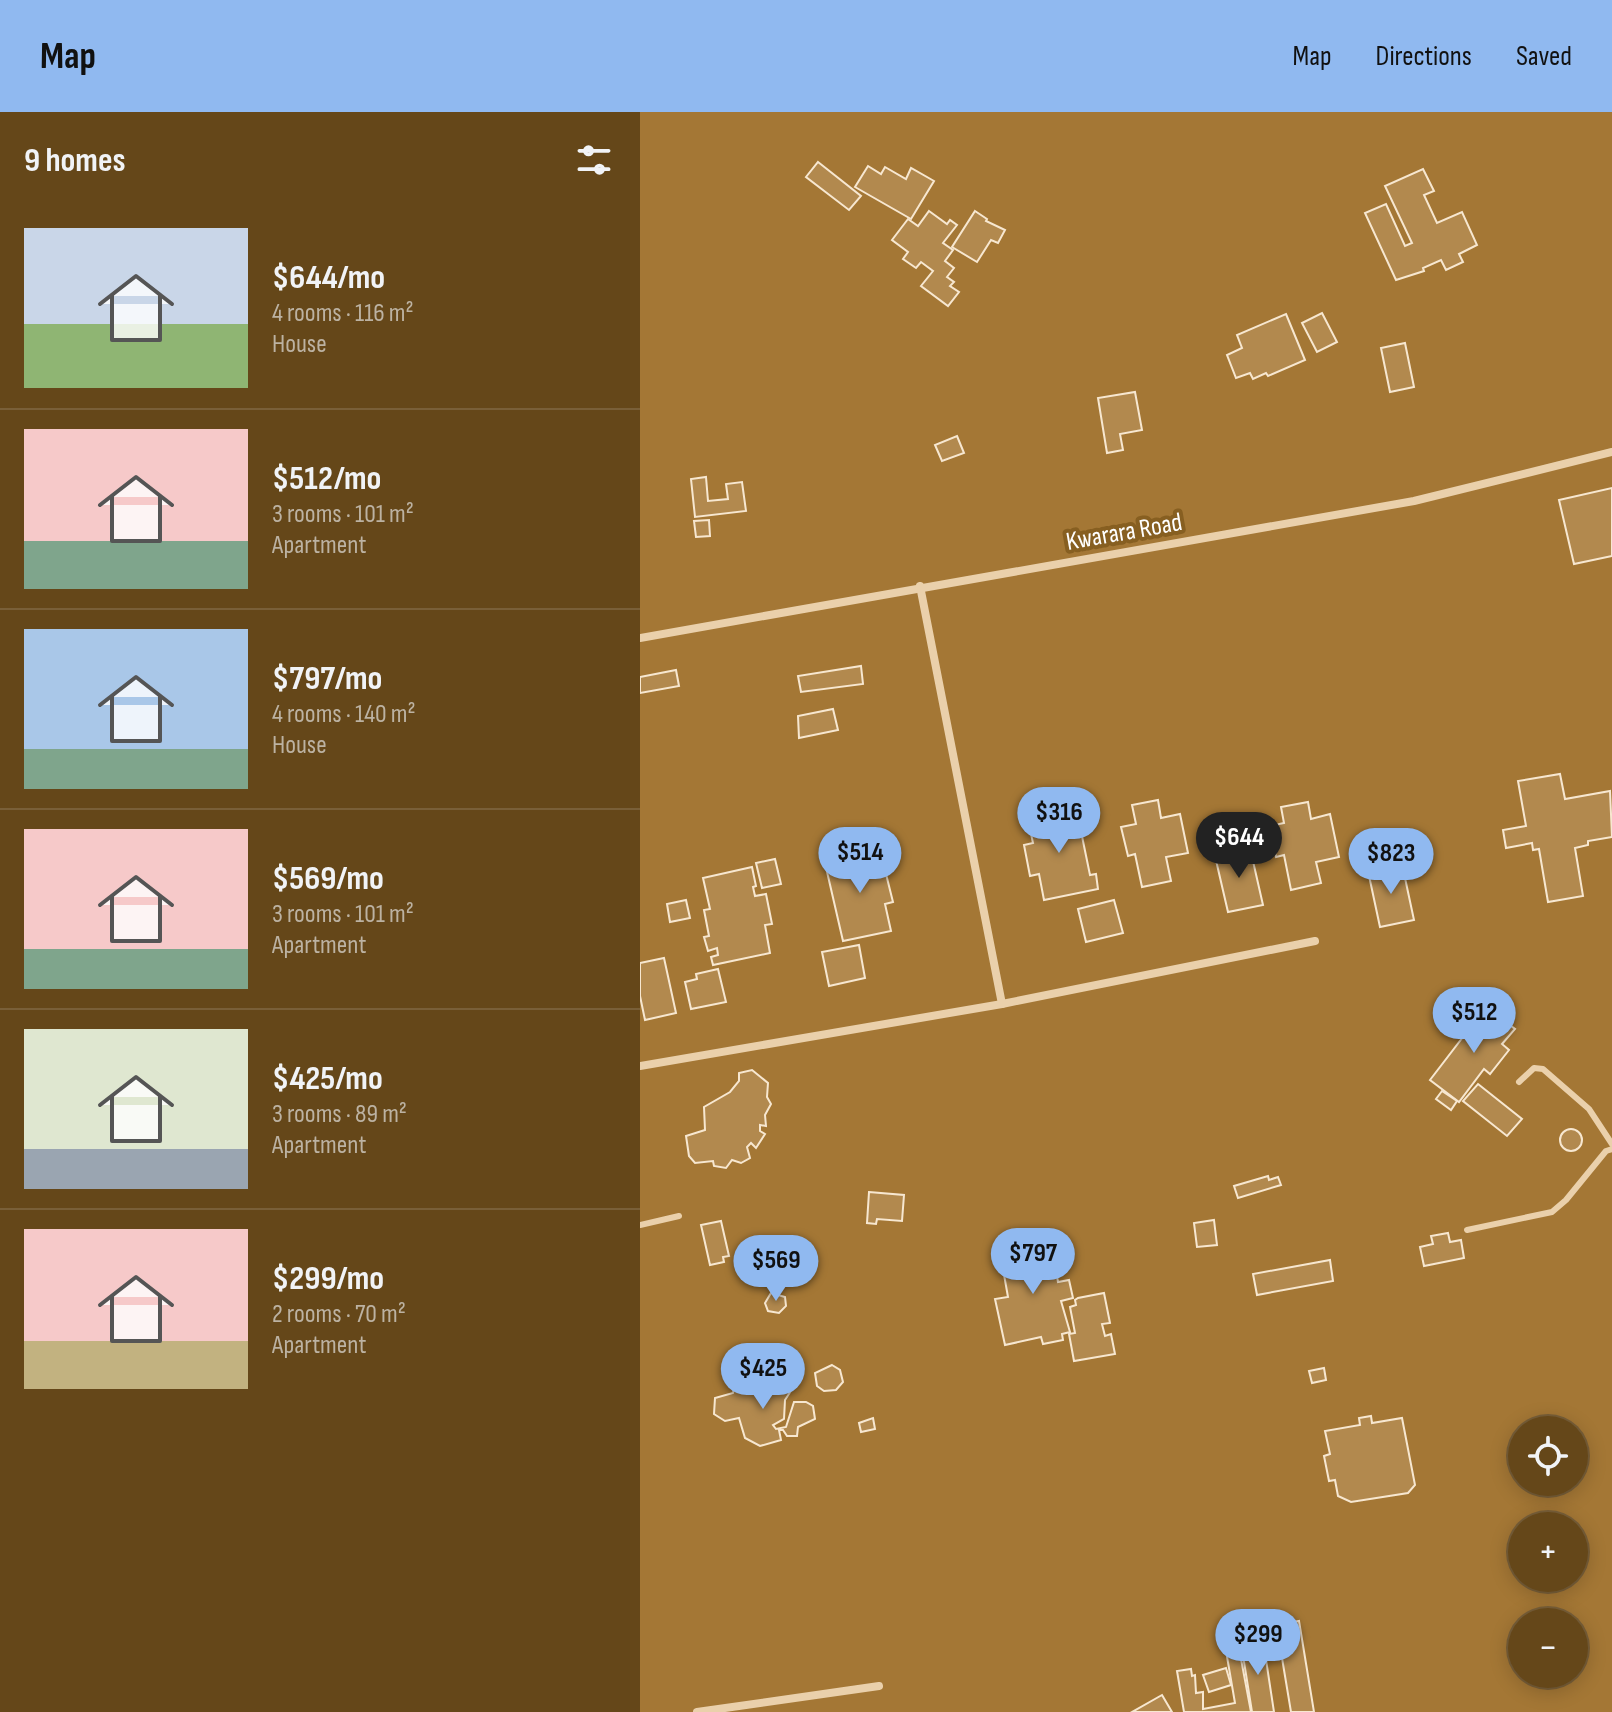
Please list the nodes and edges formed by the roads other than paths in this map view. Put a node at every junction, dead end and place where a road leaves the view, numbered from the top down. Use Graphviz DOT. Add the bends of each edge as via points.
graph roads {
  1 [pos="1612,452"];
  2 [pos="920,586"];
  3 [pos="640,638"];
  4 [pos="1315,941"];
  5 [pos="1002,1004"];
  6 [pos="640,1066"];
  7 [pos="1519,1082"];
  8 [pos="1612,1146"];
  9 [pos="679,1216"];
  10 [pos="640,1225"];
  11 [pos="1467,1230"];
  12 [pos="879,1686"];
  13 [pos="697,1712"];
  1 -- 2 [label="street, Kwarara Road" via="1414,501"];
  2 -- 3 [label="street, Kwarara Road"];
  2 -- 5 [label="street"];
  4 -- 5 [label="street"];
  5 -- 6 [label="street"];
  7 -- 8 [label="lane" via="1534,1068 1543,1069 1589,1109"];
  8 -- 11 [label="lane" via="1552,1212"];
  9 -- 10 [label="lane"];
  12 -- 13 [label="street"];
}
